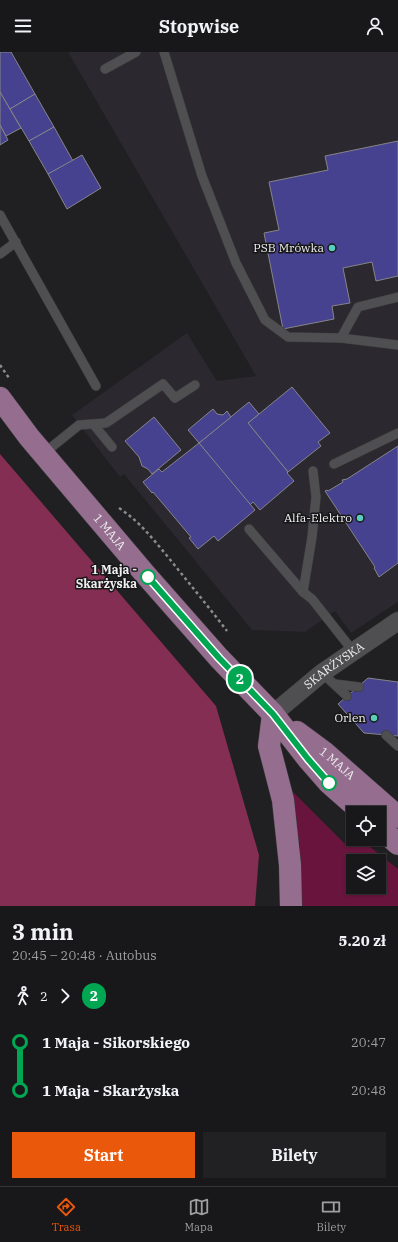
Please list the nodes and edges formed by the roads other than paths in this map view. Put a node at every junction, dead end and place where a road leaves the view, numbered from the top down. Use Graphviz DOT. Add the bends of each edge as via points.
graph roads {
  1 [pos="136,52"];
  2 [pos="164,52"];
  3 [pos="105,69"];
  4 [pos="0,215"];
  5 [pos="16,242"];
  6 [pos="0,254"];
  7 [pos="398,297"];
  8 [pos="341,338"];
  9 [pos="398,345"];
  10 [pos="195,385"];
  11 [pos="96,386"];
  12 [pos="0,398"];
  13 [pos="94,425"];
  14 [pos="398,433"];
  15 [pos="112,447"];
  16 [pos="43,454"];
  17 [pos="334,464"];
  18 [pos="314,471"];
  19 [pos="249,528"];
  20 [pos="303,592"];
  21 [pos="398,621"];
  22 [pos="353,651"];
  23 [pos="328,678"];
  24 [pos="358,686"];
  25 [pos="347,696"];
  26 [pos="273,714"];
  27 [pos="386,735"];
  28 [pos="398,746"];
  29 [pos="355,806"];
  30 [pos="391,831"];
  31 [pos="291,906"];
  1 -- 3 [label="lane"];
  2 -- 8 [label="lane" via="202,176 236,263 265,320 288,337"];
  4 -- 5 [label="lane"];
  5 -- 6 [label="lane"];
  5 -- 11 [label="lane"];
  7 -- 8 [label="lane" via="358,307"];
  8 -- 9 [label="lane"];
  10 -- 13 [label="lane" via="175,398 163,384 106,423"];
  12 -- 16 [label="main road, 1 MAJA"];
  13 -- 15 [label="lane"];
  13 -- 16 [label="lane" via="79,425"];
  14 -- 17 [label="lane"];
  16 -- 26 [label="main road, 1 MAJA" via="219,658"];
  18 -- 20 [label="lane" via="314,521"];
  19 -- 20 [label="lane"];
  20 -- 22 [label="lane" via="312,599"];
  21 -- 22 [label="street, SKARŻYSKA"];
  22 -- 23 [label="street, SKARŻYSKA"];
  23 -- 24 [label="lane"];
  23 -- 25 [label="lane"];
  23 -- 26 [label="street, SKARŻYSKA"];
  26 -- 29 [label="main road, 1 MAJA" via="325,778"];
  26 -- 30 [label="main road, 1 MAJA" via="324,752"];
  26 -- 31 [label="main road" via="269,746 283,800 290,865"];
  27 -- 28 [label="lane"];
}
